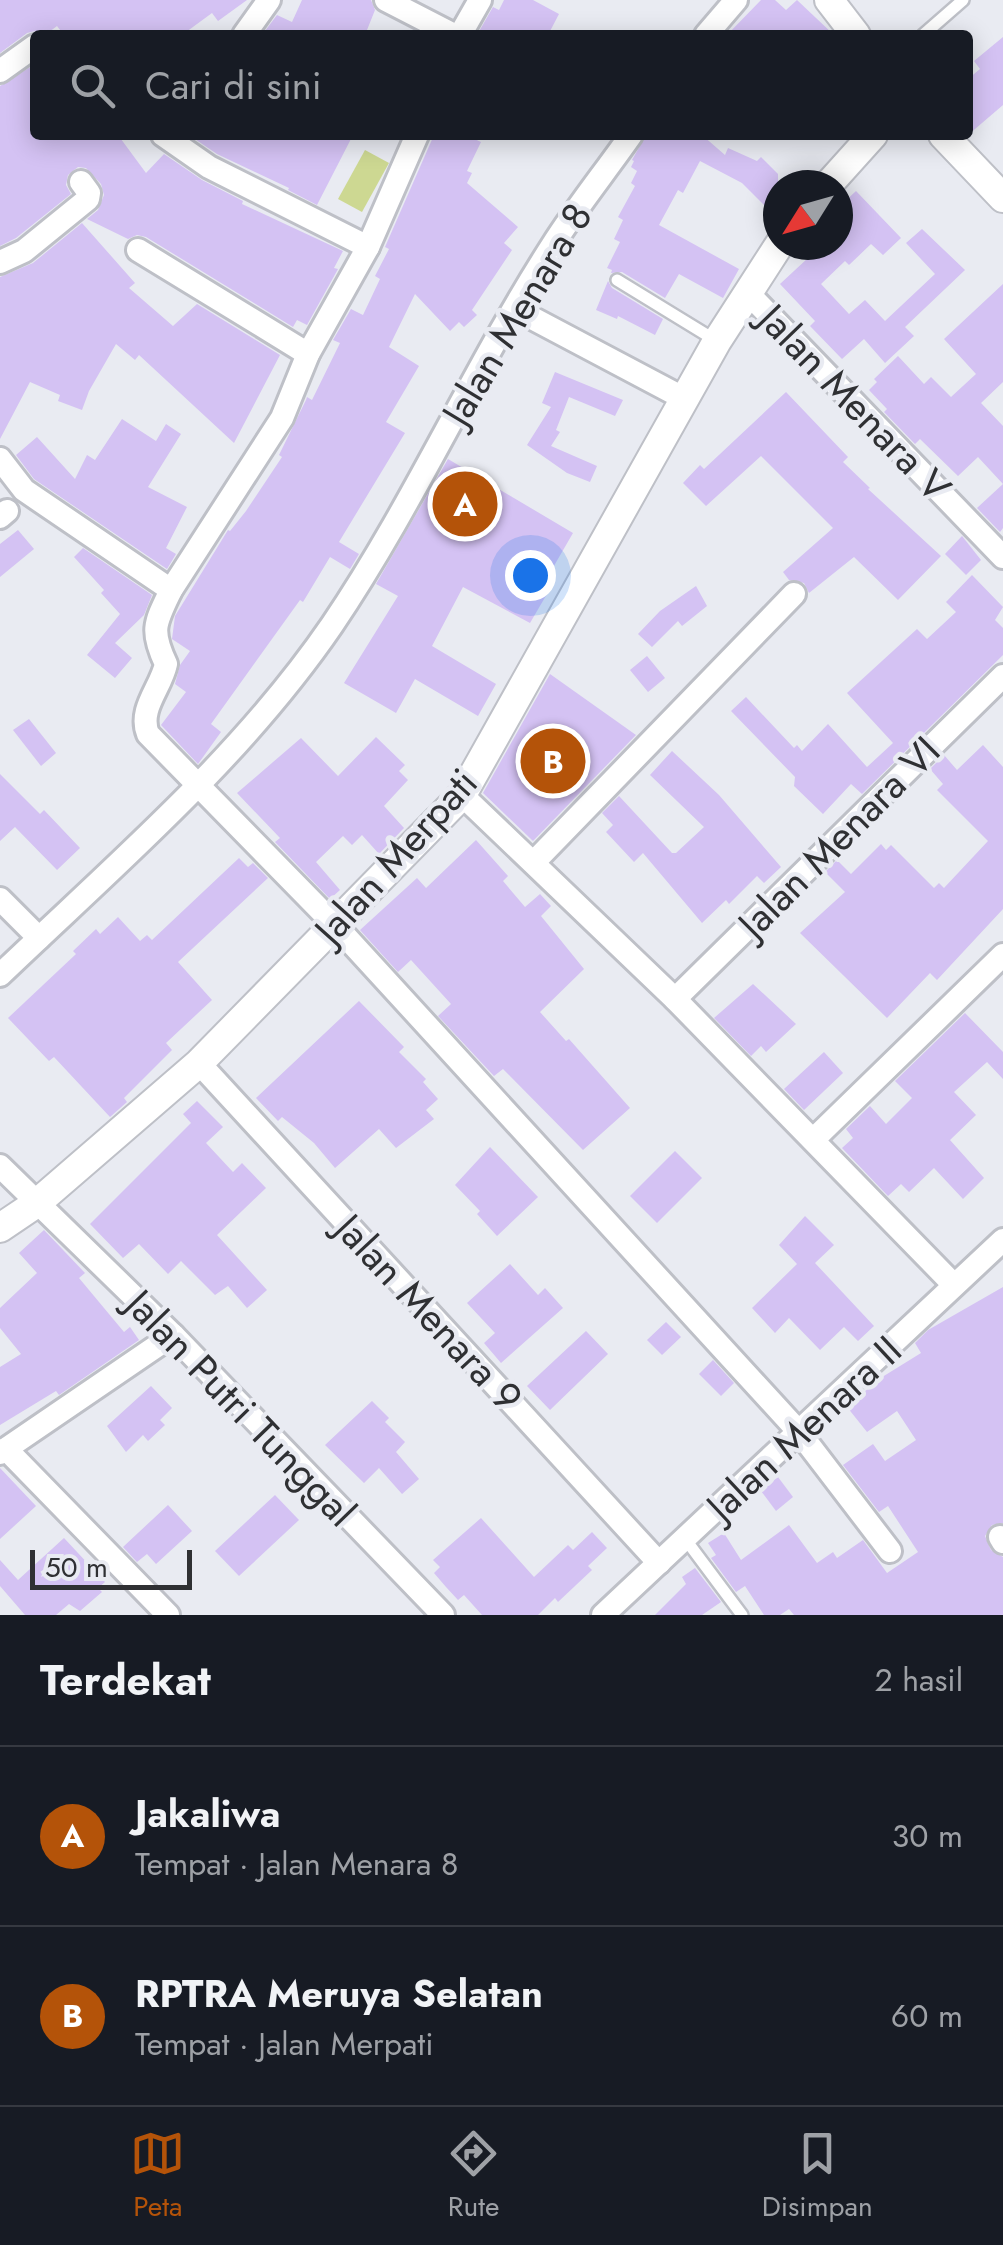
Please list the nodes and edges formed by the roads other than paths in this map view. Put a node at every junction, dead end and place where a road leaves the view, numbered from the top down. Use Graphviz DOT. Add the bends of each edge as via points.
graph roads {
  1 [pos="269,0"];
  2 [pos="386,0"];
  3 [pos="480,0"];
  4 [pos="736,0"];
  5 [pos="963,0"];
  6 [pos="835,2"];
  7 [pos="248,30"];
  8 [pos="447,30"];
  9 [pos="460,30"];
  10 [pos="710,30"];
  11 [pos="853,30"];
  12 [pos="929,30"];
  13 [pos="30,50"];
  14 [pos="0,71"];
  15 [pos="171,140"];
  16 [pos="408,140"];
  17 [pos="627,140"];
  18 [pos="868,140"];
  19 [pos="948,140"];
  20 [pos="842,170"];
  21 [pos="81,182"];
  22 [pos="1003,198"];
  23 [pos="368,247"];
  24 [pos="138,250"];
  25 [pos="769,260"];
  26 [pos="0,262"];
  27 [pos="616,280"];
  28 [pos="748,292"];
  29 [pos="515,310"];
  30 [pos="717,341"];
  31 [pos="308,354"];
  32 [pos="685,398"];
  33 [pos="0,459"];
  34 [pos="1003,556"];
  35 [pos="170,590"];
  36 [pos="794,594"];
  37 [pos="1003,676"];
  38 [pos="197,787"];
  39 [pos="462,795"];
  40 [pos="535,861"];
  41 [pos="0,899"];
  42 [pos="336,926"];
  43 [pos="39,938"];
  44 [pos="1003,955"];
  45 [pos="0,975"];
  46 [pos="675,999"];
  47 [pos="199,1064"];
  48 [pos="814,1139"];
  49 [pos="0,1166"];
  50 [pos="37,1204"];
  51 [pos="0,1228"];
  52 [pos="1003,1240"];
  53 [pos="954,1286"];
  54 [pos="172,1335"];
  55 [pos="800,1432"];
  56 [pos="3,1451"];
  57 [pos="686,1540"];
  58 [pos="890,1551"];
  59 [pos="659,1563"];
  60 [pos="168,1615"];
  61 [pos="442,1615"];
  62 [pos="603,1615"];
  63 [pos="742,1615"];
  1 -- 7 [label="street"];
  2 -- 8 [label="street"];
  3 -- 9 [label="street"];
  4 -- 10 [label="street"];
  5 -- 12 [label="lane"];
  6 -- 11 [label="street"];
  13 -- 14 [label="street"];
  15 -- 23 [label="street" via="210,167"];
  16 -- 23 [label="street"];
  17 -- 29 [label="street, Jalan Menara 8" via="552,244"];
  18 -- 20 [label="street"];
  19 -- 22 [label="street"];
  21 -- 26 [label="street" via="88,199"];
  23 -- 31 [label="street"];
  24 -- 31 [label="street"];
  25 -- 28 [label="street, Jalan Merpati"];
  27 -- 30 [label="lane, Jalan Menara 8"];
  28 -- 30 [label="street, Jalan Merpati"];
  28 -- 34 [label="street, Jalan Menara V"];
  29 -- 32 [label="street"];
  29 -- 38 [label="street, Jalan Menara 8" via="332,624 283,692"];
  30 -- 32 [label="street, Jalan Merpati"];
  31 -- 35 [label="street" via="259,458"];
  32 -- 39 [label="street, Jalan Merpati"];
  33 -- 35 [label="street" via="24,490"];
  35 -- 38 [label="street" via="154,637 166,664 144,725"];
  36 -- 40 [label="street"];
  37 -- 46 [label="street, Jalan Menara VI"];
  38 -- 42 [label="street"];
  38 -- 43 [label="street, Jalan Menara 8"];
  39 -- 40 [label="street"];
  39 -- 42 [label="street, Jalan Merpati"];
  40 -- 46 [label="street"];
  41 -- 43 [label="street"];
  42 -- 47 [label="street, Jalan Merpati"];
  42 -- 55 [label="street"];
  43 -- 45 [label="street, Jalan Menara 8"];
  44 -- 48 [label="street"];
  46 -- 48 [label="street"];
  47 -- 50 [label="street, Jalan Merpati"];
  47 -- 59 [label="street, Jalan Menara 9"];
  48 -- 53 [label="street"];
  49 -- 50 [label="street, Jalan Putri Tunggal"];
  50 -- 51 [label="street, Jalan Merpati"];
  50 -- 54 [label="street, Jalan Putri Tunggal"];
  52 -- 53 [label="street, Jalan Menara II"];
  53 -- 55 [label="street, Jalan Menara II"];
  54 -- 56 [label="street"];
  54 -- 61 [label="street, Jalan Putri Tunggal"];
  55 -- 57 [label="street, Jalan Menara II"];
  55 -- 58 [label="street"];
  56 -- 60 [label="street"];
  57 -- 59 [label="street, Jalan Menara II"];
  57 -- 63 [label="lane"];
  59 -- 62 [label="street, Jalan Menara II"];
}
